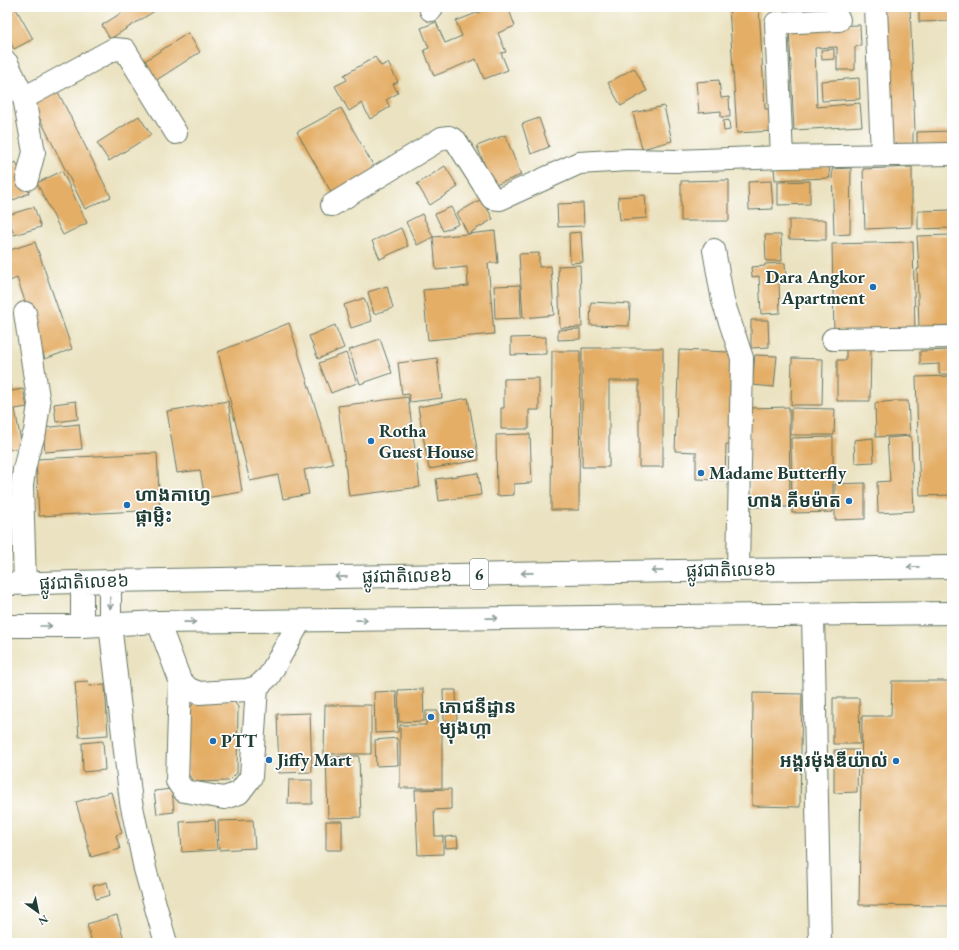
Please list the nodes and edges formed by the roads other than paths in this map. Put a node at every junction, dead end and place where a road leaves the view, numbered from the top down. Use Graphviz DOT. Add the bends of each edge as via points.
graph roads {
  1 [pos="876,7"];
  2 [pos="839,20"];
  3 [pos="7,63"];
  4 [pos="24,98"];
  5 [pos="176,133"];
  6 [pos="952,154"];
  7 [pos="882,155"];
  8 [pos="782,157"];
  9 [pos="27,179"];
  10 [pos="332,205"];
  11 [pos="714,250"];
  12 [pos="25,313"];
  13 [pos="952,337"];
  14 [pos="833,339"];
  15 [pos="952,566"];
  16 [pos="738,570"];
  17 [pos="110,581"];
  18 [pos="82,582"];
  19 [pos="16,584"];
  20 [pos="952,614"];
  21 [pos="813,615"];
  22 [pos="300,621"];
  23 [pos="158,622"];
  24 [pos="110,624"];
  25 [pos="7,626"];
  26 [pos="82,626"];
  27 [pos="180,680"];
  28 [pos="257,687"];
  29 [pos="166,943"];
  30 [pos="820,943"];
  1 -- 7 [label="main road"];
  2 -- 8 [label="main road" via="776,23"];
  3 -- 4 [label="main road"];
  4 -- 5 [label="main road" via="114,49 125,50"];
  4 -- 9 [label="main road" via="34,152"];
  6 -- 7 [label="main road"];
  7 -- 8 [label="main road"];
  8 -- 10 [label="main road" via="579,163 500,199 492,198 456,141 442,138"];
  11 -- 16 [label="main road" via="723,301 742,358"];
  12 -- 19 [label="main road" via="39,404 35,432 24,470"];
  13 -- 14 [label="main road"];
  15 -- 16 [label="main road, ផ្លូវជាតិលេខ៦ / 6, one-way"];
  16 -- 17 [label="main road, ផ្លូវជាតិលេខ៦ / 6, one-way"];
  17 -- 18 [label="main road, ផ្លូវជាតិលេខ៦ / 6"];
  17 -- 24 [label="main road, one-way"];
  18 -- 19 [label="main road, ផ្លូវជាតិលេខ៦ / 6"];
  18 -- 26 [label="main road"];
  20 -- 21 [label="main road"];
  22 -- 21 [label="main road, one-way"];
  21 -- 30 [label="main road"];
  23 -- 22 [label="main road, one-way"];
  22 -- 28 [label="main road" via="268,676"];
  23 -- 24 [label="main road"];
  23 -- 27 [label="main road"];
  24 -- 26 [label="main road"];
  24 -- 29 [label="main road" via="131,802"];
  25 -- 26 [label="main road, one-way"];
  27 -- 28 [label="main road" via="189,689 199,693"];
  27 -- 28 [label="main road" via="177,781 184,791 224,798 239,793 251,777"];
}
